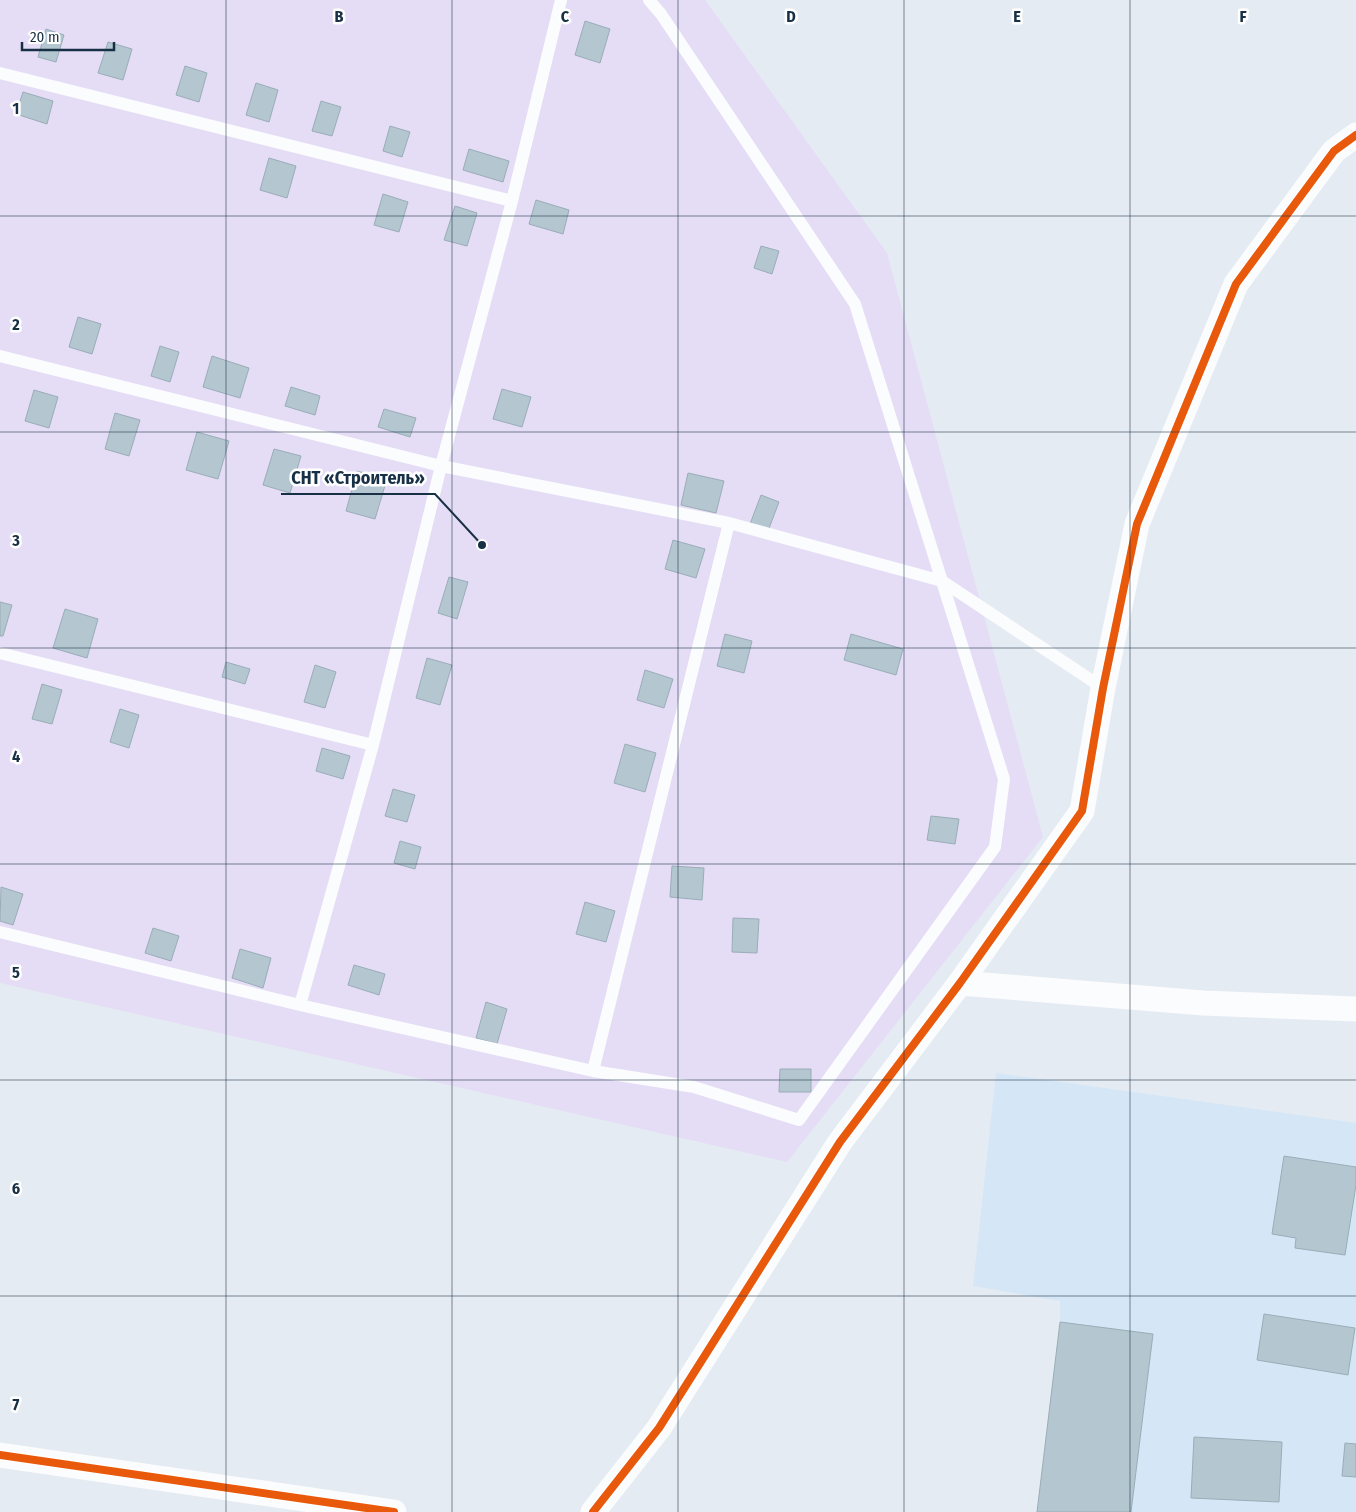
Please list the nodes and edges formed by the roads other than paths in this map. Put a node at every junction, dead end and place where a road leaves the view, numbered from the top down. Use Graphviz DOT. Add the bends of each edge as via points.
graph roads {
  1 [pos="561,0"];
  2 [pos="649,0"];
  3 [pos="662,0"];
  4 [pos="661,14"];
  5 [pos="0,73"];
  6 [pos="1356,135"];
  7 [pos="512,200"];
  8 [pos="0,356"];
  9 [pos="441,466"];
  10 [pos="729,523"];
  11 [pos="942,581"];
  12 [pos="0,653"];
  13 [pos="1103,688"];
  14 [pos="373,745"];
  15 [pos="0,932"];
  16 [pos="960,983"];
  17 [pos="300,1005"];
  18 [pos="1356,1009"];
  19 [pos="593,1072"];
  20 [pos="0,1455"];
  21 [pos="394,1512"];
  22 [pos="593,1512"];
  1 -- 7 [label="lane"];
  2 -- 4 [label="lane"];
  3 -- 4 [label="lane"];
  4 -- 11 [label="lane" via="855,304"];
  5 -- 7 [label="lane"];
  6 -- 13 [label="street" via="1334,151 1236,284 1137,524"];
  7 -- 9 [label="lane"];
  8 -- 9 [label="lane"];
  9 -- 10 [label="lane"];
  9 -- 14 [label="lane"];
  10 -- 11 [label="lane"];
  10 -- 19 [label="lane"];
  11 -- 13 [label="lane"];
  11 -- 19 [label="lane" via="1004,779 995,848 799,1120 694,1087"];
  12 -- 14 [label="lane"];
  13 -- 16 [label="street" via="1082,811"];
  14 -- 17 [label="lane"];
  15 -- 17 [label="lane"];
  16 -- 18 [label="street" via="1203,1003"];
  16 -- 22 [label="street" via="840,1142 660,1428"];
  17 -- 19 [label="lane"];
  20 -- 21 [label="street"];
}
